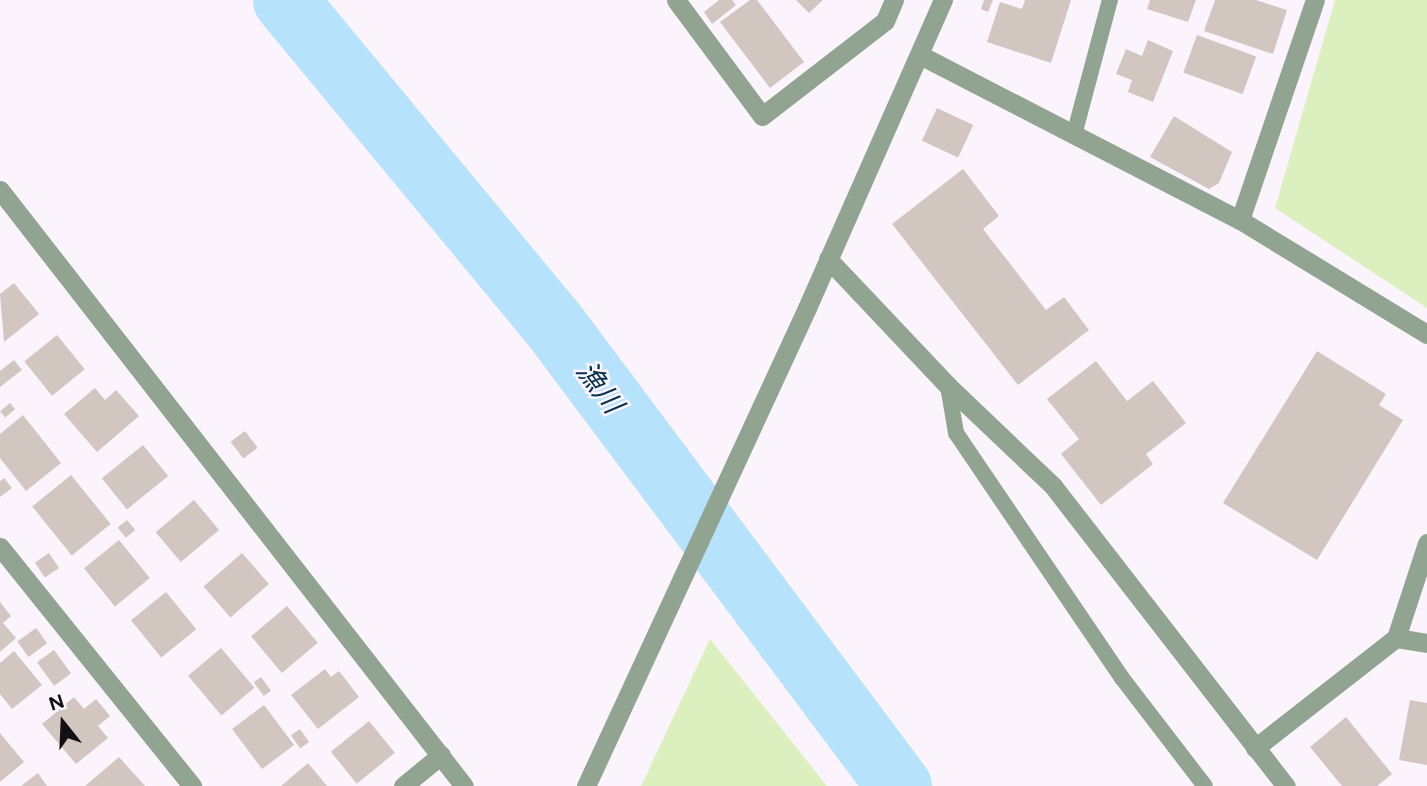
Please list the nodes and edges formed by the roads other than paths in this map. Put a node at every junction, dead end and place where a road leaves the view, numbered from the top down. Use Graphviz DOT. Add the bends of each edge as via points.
graph roads {
  1 [pos="676,0"];
  2 [pos="894,0"];
  3 [pos="943,0"];
  4 [pos="1110,0"];
  5 [pos="1315,0"];
  6 [pos="920,55"];
  7 [pos="1074,135"];
  8 [pos="0,190"];
  9 [pos="1240,220"];
  10 [pos="828,259"];
  11 [pos="1427,334"];
  12 [pos="948,386"];
  13 [pos="1427,543"];
  14 [pos="0,547"];
  15 [pos="1396,638"];
  16 [pos="1427,643"];
  17 [pos="1255,747"];
  18 [pos="440,755"];
  19 [pos="192,786"];
  20 [pos="403,786"];
  21 [pos="464,786"];
  22 [pos="586,786"];
  23 [pos="1205,786"];
  24 [pos="1286,786"];
  1 -- 2 [label="street" via="762,116 885,21"];
  3 -- 6 [label="street"];
  4 -- 7 [label="lane"];
  5 -- 9 [label="street"];
  6 -- 7 [label="street"];
  6 -- 10 [label="street"];
  7 -- 9 [label="street"];
  8 -- 18 [label="street"];
  9 -- 11 [label="street"];
  10 -- 12 [label="street"];
  10 -- 22 [label="street"];
  12 -- 17 [label="street" via="1053,486"];
  12 -- 23 [label="lane" via="956,433 1122,678"];
  13 -- 15 [label="street"];
  14 -- 19 [label="street"];
  15 -- 16 [label="street"];
  15 -- 17 [label="street"];
  17 -- 24 [label="street"];
  18 -- 20 [label="street"];
  18 -- 21 [label="street"];
}
